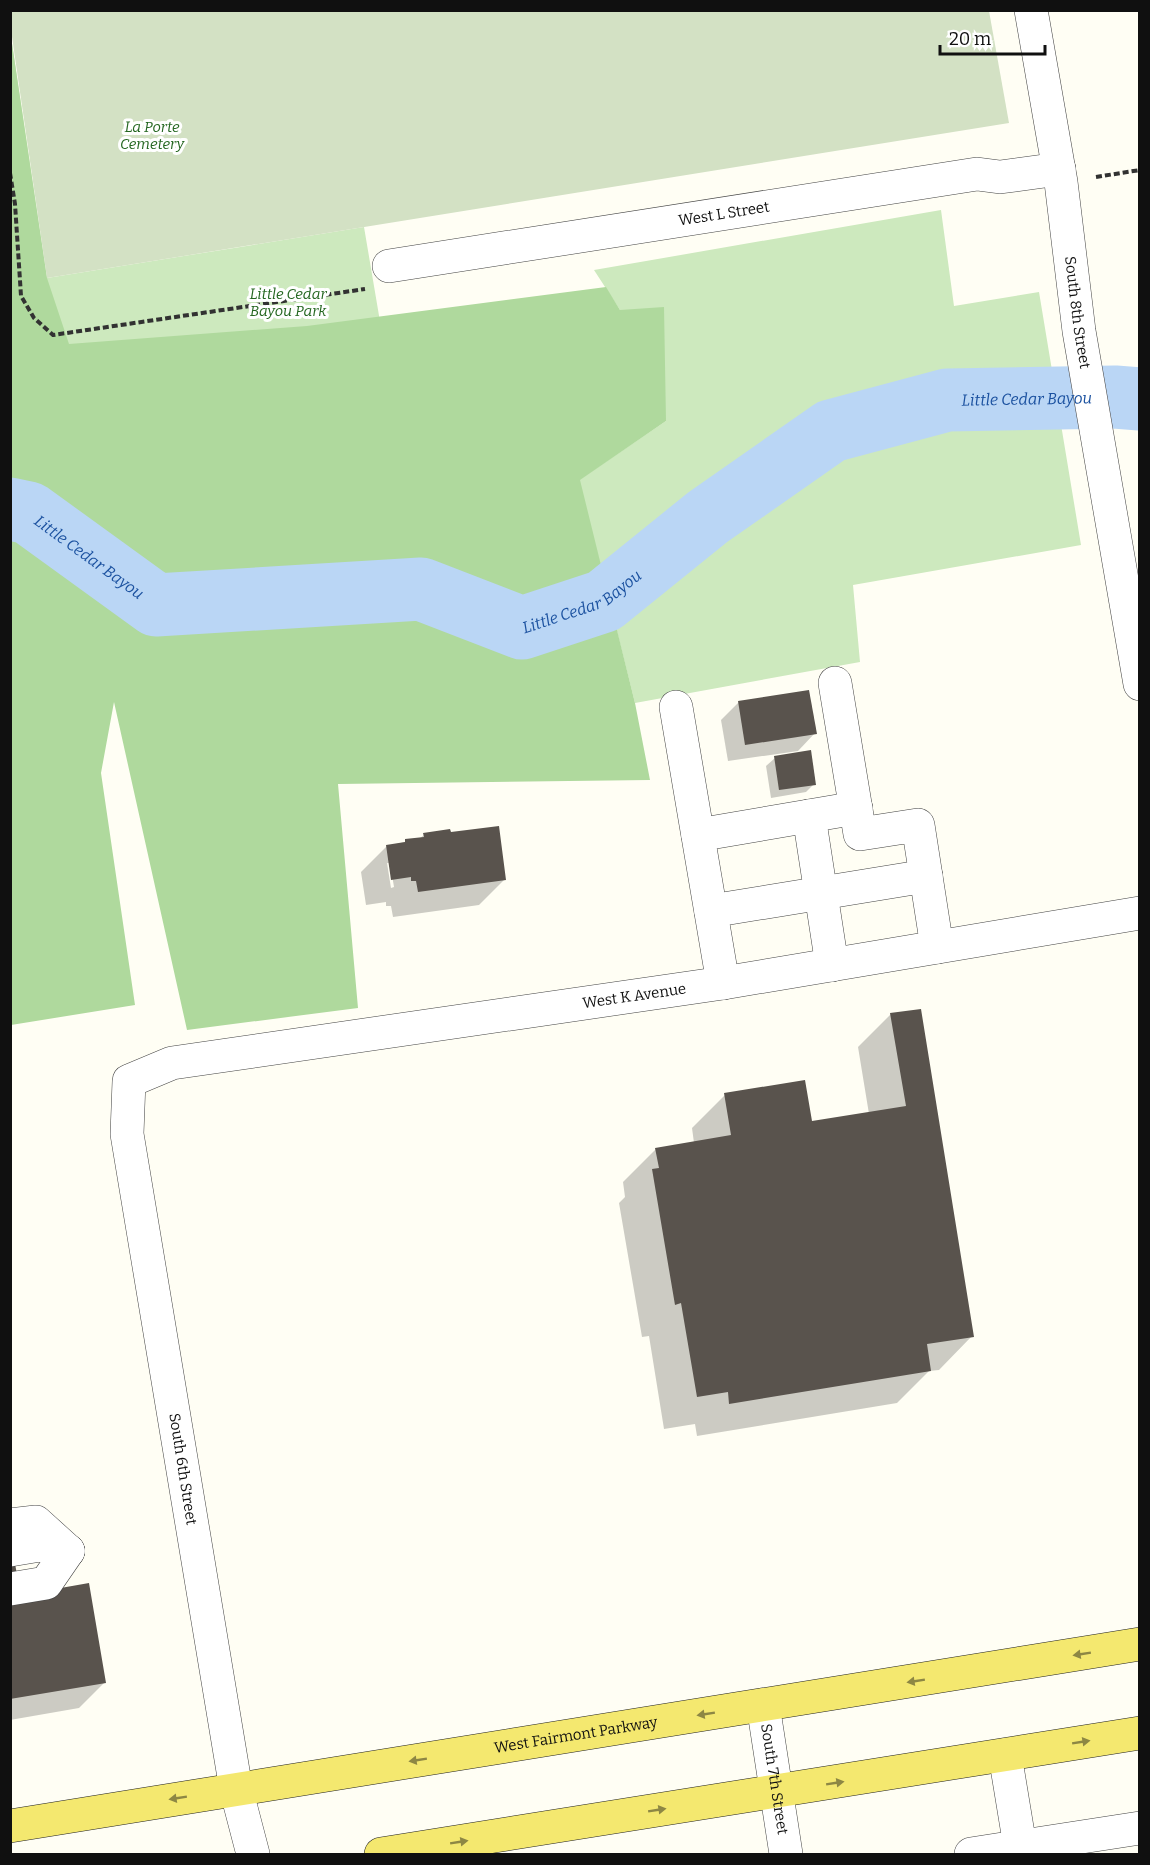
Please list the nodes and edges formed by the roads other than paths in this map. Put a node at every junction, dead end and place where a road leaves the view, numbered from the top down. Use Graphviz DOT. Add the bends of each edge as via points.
graph roads {
  1 [pos="1031,10"];
  2 [pos="1059,169"];
  3 [pos="389,266"];
  4 [pos="835,682"];
  5 [pos="1140,684"];
  6 [pos="676,707"];
  7 [pos="856,808"];
  8 [pos="809,816"];
  9 [pos="698,835"];
  10 [pos="926,876"];
  11 [pos="820,893"];
  12 [pos="711,911"];
  13 [pos="1140,913"];
  14 [pos="937,948"];
  15 [pos="832,965"];
  16 [pos="723,983"];
  17 [pos="129,1081"];
  18 [pos="10,1526"];
  19 [pos="10,1550"];
  20 [pos="68,1551"];
  21 [pos="10,1570"];
  22 [pos="10,1589"];
  23 [pos="1140,1644"];
  24 [pos="764,1705"];
  25 [pos="1140,1733"];
  26 [pos="1005,1755"];
  27 [pos="236,1789"];
  28 [pos="777,1792"];
  29 [pos="10,1826"];
  30 [pos="1140,1828"];
  31 [pos="1020,1846"];
  32 [pos="253,1854"];
  33 [pos="381,1854"];
  34 [pos="786,1854"];
  35 [pos="970,1854"];
  1 -- 2 [label="street, South 8th Street"];
  2 -- 3 [label="street, West L Street" via="1000,177 977,174"];
  2 -- 5 [label="street, South 8th Street" via="1079,330"];
  4 -- 7 [label="street"];
  6 -- 9 [label="street"];
  7 -- 8 [label="street"];
  7 -- 10 [label="street" via="860,834 918,825"];
  8 -- 9 [label="street"];
  8 -- 11 [label="street"];
  9 -- 12 [label="street"];
  10 -- 11 [label="street"];
  10 -- 14 [label="street"];
  11 -- 12 [label="street"];
  11 -- 15 [label="street"];
  12 -- 16 [label="street"];
  13 -- 14 [label="street, West K Avenue"];
  14 -- 15 [label="street, West K Avenue"];
  15 -- 16 [label="street, West K Avenue"];
  16 -- 17 [label="street, West K Avenue" via="172,1063"];
  17 -- 27 [label="street, South 6th Street" via="127,1134"];
  18 -- 20 [label="street" via="36,1522"];
  19 -- 20 [label="street" via="40,1545"];
  20 -- 21 [label="street" via="43,1565"];
  20 -- 22 [label="street" via="46,1583"];
  23 -- 24 [label="main road, West Fairmont Parkway, one-way"];
  24 -- 27 [label="main road, West Fairmont Parkway, one-way"];
  24 -- 28 [label="street, South 7th Street"];
  26 -- 25 [label="main road, one-way"];
  28 -- 26 [label="main road, one-way"];
  26 -- 31 [label="street"];
  27 -- 29 [label="main road, West Fairmont Parkway, one-way"];
  27 -- 32 [label="street, South 6th Street"];
  33 -- 28 [label="main road, one-way"];
  28 -- 34 [label="street, South 7th Street"];
  30 -- 31 [label="street"];
  31 -- 35 [label="street"];
}
